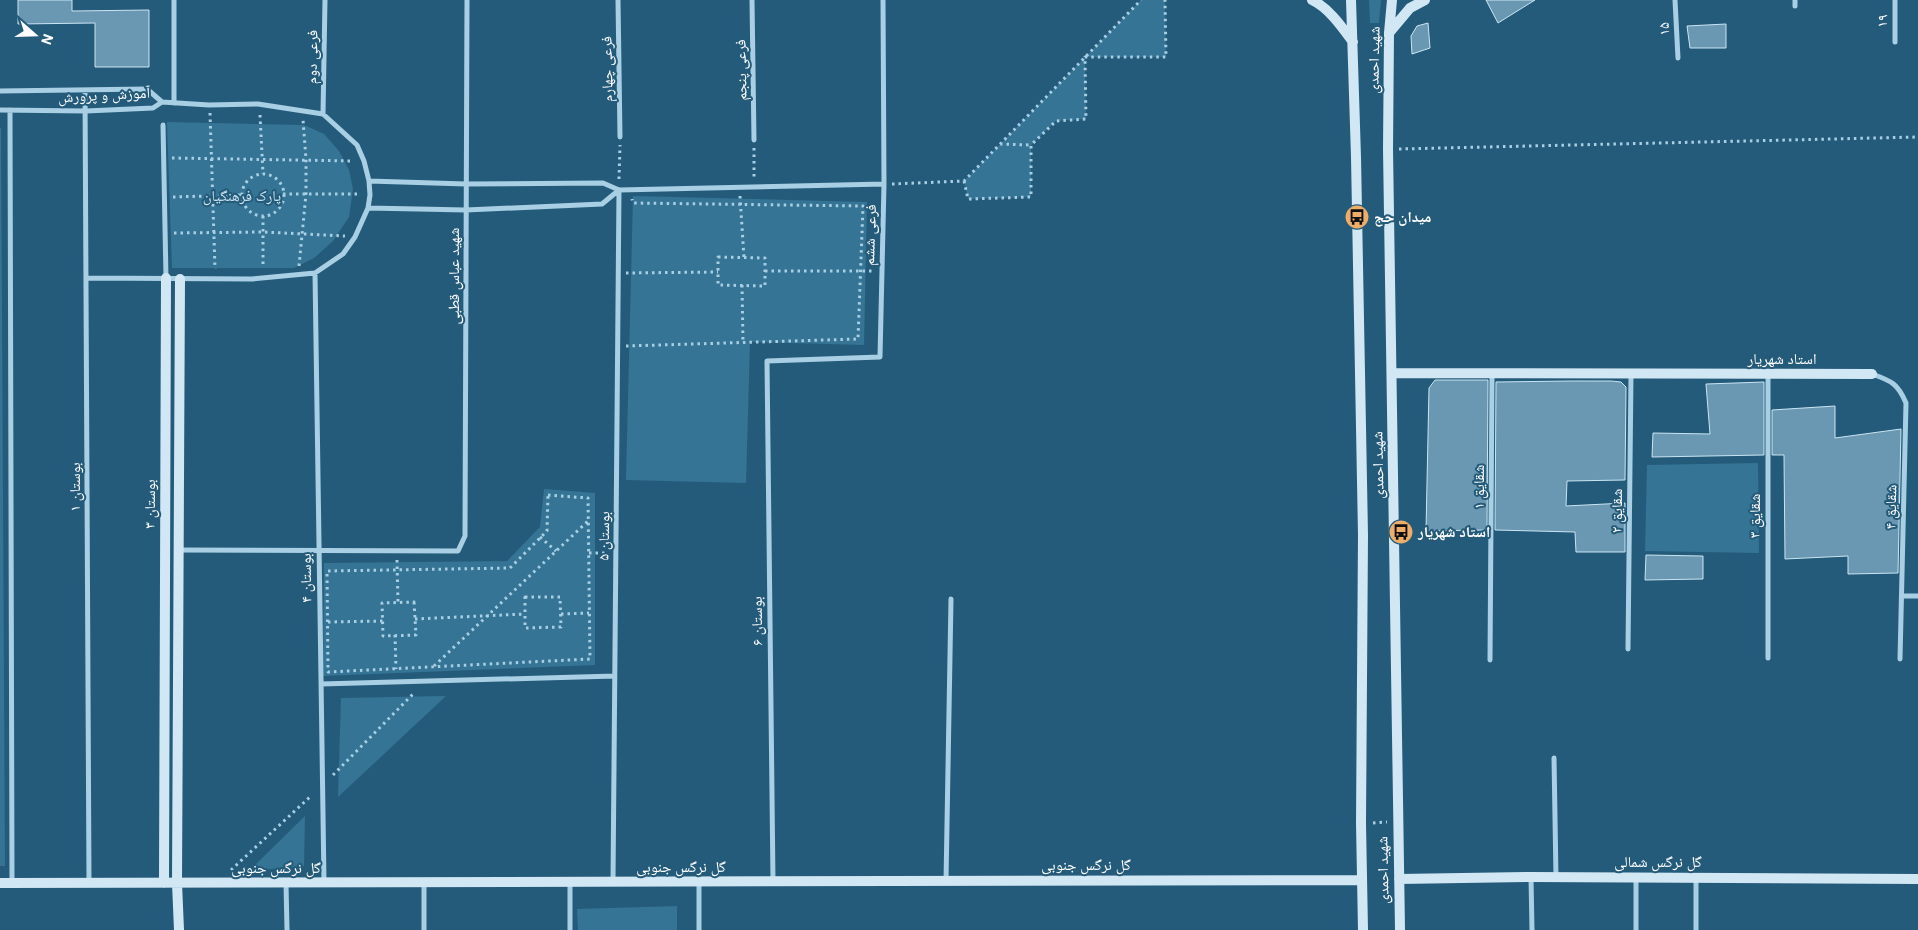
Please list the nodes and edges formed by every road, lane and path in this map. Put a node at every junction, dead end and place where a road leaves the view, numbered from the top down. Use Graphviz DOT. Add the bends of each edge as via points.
graph roads {
  1 [pos="174,0"];
  2 [pos="325,0"];
  3 [pos="467,0"];
  4 [pos="618,0"];
  5 [pos="752,0"];
  6 [pos="883,0"];
  7 [pos="1140,0"];
  8 [pos="1165,0"];
  9 [pos="1312,0"];
  10 [pos="1351,0"];
  11 [pos="1392,0"];
  12 [pos="1425,0"];
  13 [pos="1676,0"];
  14 [pos="1895,0"];
  15 [pos="1389,33"];
  16 [pos="1354,42"];
  17 [pos="1895,42"];
  18 [pos="1084,57"];
  19 [pos="1678,58"];
  20 [pos="85,90"];
  21 [pos="0,91"];
  22 [pos="162,102"];
  23 [pos="174,103"];
  24 [pos="0,110"];
  25 [pos="10,110"];
  26 [pos="86,111"];
  27 [pos="323,114"];
  28 [pos="212,123"];
  29 [pos="262,124"];
  30 [pos="304,125"];
  31 [pos="164,126"];
  32 [pos="620,137"];
  33 [pos="1918,137"];
  34 [pos="754,140"];
  35 [pos="1000,144"];
  36 [pos="1030,145"];
  37 [pos="1388,149"];
  38 [pos="168,158"];
  39 [pos="213,159"];
  40 [pos="306,159"];
  41 [pos="263,160"];
  42 [pos="344,162"];
  43 [pos="263,174"];
  44 [pos="369,181"];
  45 [pos="964,181"];
  46 [pos="466,184"];
  47 [pos="884,184"];
  48 [pos="738,187"];
  49 [pos="754,187"];
  50 [pos="619,190"];
  51 [pos="283,194"];
  52 [pos="306,194"];
  53 [pos="353,194"];
  54 [pos="242,195"];
  55 [pos="213,196"];
  56 [pos="170,197"];
  57 [pos="633,203"];
  58 [pos="741,205"];
  59 [pos="368,208"];
  60 [pos="466,210"];
  61 [pos="263,216"];
  62 [pos="263,232"];
  63 [pos="170,233"];
  64 [pos="214,233"];
  65 [pos="302,233"];
  66 [pos="338,235"];
  67 [pos="744,258"];
  68 [pos="299,265"];
  69 [pos="215,268"];
  70 [pos="263,268"];
  71 [pos="765,271"];
  72 [pos="860,271"];
  73 [pos="866,271"];
  74 [pos="631,272"];
  75 [pos="718,272"];
  76 [pos="316,273"];
  77 [pos="86,278"];
  78 [pos="166,278"];
  79 [pos="180,279"];
  80 [pos="742,285"];
  81 [pos="743,342"];
  82 [pos="629,345"];
  83 [pos="767,361"];
  84 [pos="1392,374"];
  85 [pos="1492,374"];
  86 [pos="1631,374"];
  87 [pos="1768,374"];
  88 [pos="1872,374"];
  89 [pos="588,520"];
  90 [pos="540,538"];
  91 [pos="179,550"];
  92 [pos="318,550"];
  93 [pos="396,551"];
  94 [pos="556,551"];
  95 [pos="616,552"];
  96 [pos="589,553"];
  97 [pos="397,570"];
  98 [pos="1902,596"];
  99 [pos="1918,596"];
  100 [pos="952,599"];
  101 [pos="398,602"];
  102 [pos="589,613"];
  103 [pos="525,614"];
  104 [pos="560,614"];
  105 [pos="488,615"];
  106 [pos="415,619"];
  107 [pos="383,621"];
  108 [pos="328,622"];
  109 [pos="395,636"];
  110 [pos="1628,649"];
  111 [pos="1768,658"];
  112 [pos="1900,659"];
  113 [pos="1490,660"];
  114 [pos="433,667"];
  115 [pos="396,668"];
  116 [pos="615,676"];
  117 [pos="320,684"];
  118 [pos="1554,758"];
  119 [pos="1397,822"];
  120 [pos="1361,823"];
  121 [pos="1532,876"];
  122 [pos="1556,877"];
  123 [pos="1636,877"];
  124 [pos="1696,878"];
  125 [pos="1918,879"];
  126 [pos="1362,880"];
  127 [pos="1399,880"];
  128 [pos="773,881"];
  129 [pos="946,881"];
  130 [pos="324,882"];
  131 [pos="424,882"];
  132 [pos="570,882"];
  133 [pos="613,882"];
  134 [pos="699,882"];
  135 [pos="0,883"];
  136 [pos="12,883"];
  137 [pos="88,883"];
  138 [pos="164,883"];
  139 [pos="178,883"];
  140 [pos="286,883"];
  141 [pos="179,930"];
  142 [pos="287,930"];
  143 [pos="424,930"];
  144 [pos="570,930"];
  145 [pos="699,930"];
  146 [pos="1363,930"];
  147 [pos="1400,930"];
  148 [pos="1532,930"];
  149 [pos="1636,930"];
  150 [pos="1696,930"];
  1 -- 23 [label="street"];
  2 -- 27 [label="street, فرعی دوم"];
  3 -- 46 [label="street, شهید عباس قطبی"];
  4 -- 32 [label="street, فرعی چهارم"];
  5 -- 34 [label="street, فرعی پنجم"];
  6 -- 47 [label="street, فرعی ششم"];
  7 -- 18 [label="path"];
  8 -- 18 [label="path" via="1166,57"];
  9 -- 16 [label="street" via="1335,19"];
  10 -- 16 [label="street, شهید احمدی"];
  11 -- 15 [label="street, شهید احمدی"];
  12 -- 15 [label="street" via="1410,8"];
  13 -- 19 [label="street, ۱۵"];
  14 -- 17 [label="street, ۱۹"];
  15 -- 37 [label="street, شهید احمدی"];
  16 -- 120 [label="street, شهید احمدی" via="1363,535"];
  18 -- 35 [label="path"];
  18 -- 36 [label="path" via="1086,119 1056,121"];
  20 -- 21 [label="street, آموزش و پرورش"];
  20 -- 22 [label="street, آموزش و پرورش" via="147,89"];
  20 -- 26 [label="street, بوستان ۱"];
  22 -- 23 [label="street"];
  22 -- 26 [label="street, آموزش و پرورش" via="153,108"];
  23 -- 27 [label="street" via="258,104"];
  24 -- 25 [label="street, آموزش و پرورش"];
  25 -- 26 [label="street, آموزش و پرورش"];
  25 -- 136 [label="street"];
  26 -- 77 [label="street, بوستان ۱"];
  27 -- 44 [label="street" via="357,145"];
  28 -- 39 [label="path"];
  29 -- 41 [label="path"];
  30 -- 40 [label="path"];
  31 -- 78 [label="street, بوستان ۳"];
  32 -- 50 [label="path"];
  33 -- 37 [label="path"];
  34 -- 49 [label="path"];
  35 -- 36 [label="path"];
  35 -- 45 [label="path"];
  36 -- 45 [label="path" via="1031,197 968,199"];
  37 -- 84 [label="street, شهید احمدی"];
  38 -- 39 [label="path"];
  39 -- 41 [label="path"];
  39 -- 55 [label="path"];
  40 -- 41 [label="path"];
  40 -- 42 [label="path"];
  40 -- 52 [label="path"];
  41 -- 43 [label="path"];
  43 -- 51 [label="path" via="281,184"];
  43 -- 54 [label="path" via="246,182"];
  44 -- 46 [label="street"];
  44 -- 59 [label="street"];
  45 -- 47 [label="path"];
  46 -- 50 [label="street" via="603,183"];
  46 -- 60 [label="street, شهید عباس قطبی"];
  47 -- 49 [label="street"];
  47 -- 83 [label="street, فرعی ششم" via="880,357"];
  48 -- 49 [label="street"];
  48 -- 50 [label="street"];
  48 -- 58 [label="path"];
  50 -- 60 [label="street" via="602,204"];
  50 -- 95 [label="street, بوستان ۵"];
  51 -- 52 [label="path"];
  51 -- 61 [label="path" via="276,211"];
  52 -- 53 [label="path"];
  52 -- 65 [label="path"];
  54 -- 55 [label="path"];
  54 -- 61 [label="path" via="246,207"];
  55 -- 56 [label="path"];
  55 -- 64 [label="path"];
  57 -- 58 [label="path"];
  58 -- 67 [label="path"];
  58 -- 72 [label="path" via="863,206"];
  59 -- 60 [label="street"];
  59 -- 76 [label="street" via="343,254"];
  60 -- 93 [label="street, شهید عباس قطبی" via="465,536 458,551"];
  61 -- 62 [label="path"];
  62 -- 64 [label="path"];
  62 -- 65 [label="path"];
  62 -- 70 [label="path"];
  63 -- 64 [label="path"];
  64 -- 69 [label="path"];
  65 -- 66 [label="path"];
  65 -- 68 [label="path"];
  67 -- 71 [label="path" via="765,258"];
  67 -- 75 [label="path" via="718,257"];
  71 -- 72 [label="path"];
  71 -- 80 [label="path" via="765,286"];
  72 -- 73 [label="path"];
  72 -- 81 [label="path" via="858,339"];
  74 -- 75 [label="path"];
  75 -- 80 [label="path" via="718,285"];
  76 -- 79 [label="street" via="264,279"];
  76 -- 92 [label="street, بوستان ۴"];
  77 -- 78 [label="street"];
  77 -- 137 [label="street, بوستان ۱"];
  78 -- 79 [label="street"];
  78 -- 138 [label="street, بوستان ۳"];
  79 -- 91 [label="street, بوستان ۳"];
  80 -- 81 [label="path"];
  81 -- 82 [label="path"];
  83 -- 128 [label="street, بوستان ۶"];
  84 -- 85 [label="street, استاد شهریار"];
  84 -- 119 [label="street, شهید احمدی"];
  85 -- 86 [label="street, استاد شهریار"];
  85 -- 113 [label="street, شقایق ۱"];
  86 -- 87 [label="street, استاد شهریار"];
  86 -- 110 [label="street, شقایق ۲"];
  87 -- 88 [label="street, استاد شهریار"];
  87 -- 111 [label="street, شقایق ۳"];
  88 -- 98 [label="street, شقایق ۴" via="1890,380 1900,389 1906,403"];
  89 -- 90 [label="path" via="588,498 548,495 547,531"];
  89 -- 94 [label="path"];
  89 -- 96 [label="path"];
  90 -- 94 [label="path"];
  90 -- 97 [label="path" via="510,568"];
  91 -- 92 [label="street"];
  91 -- 139 [label="street, بوستان ۳"];
  92 -- 93 [label="street"];
  92 -- 117 [label="street, بوستان ۴"];
  93 -- 97 [label="path"];
  94 -- 105 [label="path"];
  95 -- 96 [label="path"];
  95 -- 116 [label="street, بوستان ۵"];
  96 -- 102 [label="path"];
  97 -- 101 [label="path"];
  97 -- 108 [label="path" via="327,571"];
  98 -- 99 [label="street"];
  98 -- 112 [label="street, شقایق ۴"];
  100 -- 129 [label="street"];
  101 -- 106 [label="path" via="414,602"];
  101 -- 107 [label="path" via="382,603"];
  102 -- 104 [label="path"];
  102 -- 114 [label="path" via="590,659"];
  103 -- 104 [label="path" via="525,628 561,627"];
  103 -- 104 [label="path" via="525,597 560,597"];
  103 -- 105 [label="path"];
  105 -- 106 [label="path"];
  105 -- 114 [label="path"];
  106 -- 109 [label="path" via="416,635"];
  107 -- 108 [label="path"];
  107 -- 109 [label="path" via="383,636"];
  108 -- 115 [label="path" via="328,672"];
  109 -- 115 [label="path"];
  114 -- 115 [label="path"];
  116 -- 117 [label="street"];
  116 -- 133 [label="street, بوستان ۵"];
  117 -- 130 [label="street, بوستان ۴"];
  118 -- 122 [label="street"];
  119 -- 120 [label="path"];
  119 -- 127 [label="street, شهید احمدی"];
  120 -- 126 [label="street, شهید احمدی"];
  121 -- 122 [label="street, گل نرگس شمالی"];
  121 -- 127 [label="street, گل نرگس شمالی"];
  121 -- 148 [label="street"];
  122 -- 123 [label="street, گل نرگس شمالی"];
  123 -- 124 [label="street, گل نرگس شمالی"];
  123 -- 149 [label="street"];
  124 -- 125 [label="street, گل نرگس شمالی"];
  124 -- 150 [label="street"];
  126 -- 129 [label="street, گل نرگس جنوبی"];
  126 -- 146 [label="street, شهید احمدی"];
  127 -- 147 [label="street, شهید احمدی"];
  128 -- 129 [label="street, گل نرگس جنوبی"];
  128 -- 134 [label="street, گل نرگس جنوبی"];
  130 -- 131 [label="street, گل نرگس جنوبی"];
  130 -- 140 [label="street, گل نرگس جنوبی"];
  131 -- 132 [label="street, گل نرگس جنوبی"];
  131 -- 143 [label="street"];
  132 -- 133 [label="street, گل نرگس جنوبی"];
  132 -- 144 [label="street"];
  133 -- 134 [label="street, گل نرگس جنوبی"];
  134 -- 145 [label="street"];
  135 -- 136 [label="street, گل نرگس جنوبی"];
  136 -- 137 [label="street, گل نرگس جنوبی"];
  137 -- 138 [label="street, گل نرگس جنوبی"];
  138 -- 139 [label="street, گل نرگس جنوبی"];
  139 -- 140 [label="street, گل نرگس جنوبی"];
  139 -- 141 [label="street, بوستان ۳"];
  140 -- 142 [label="street"];
}
